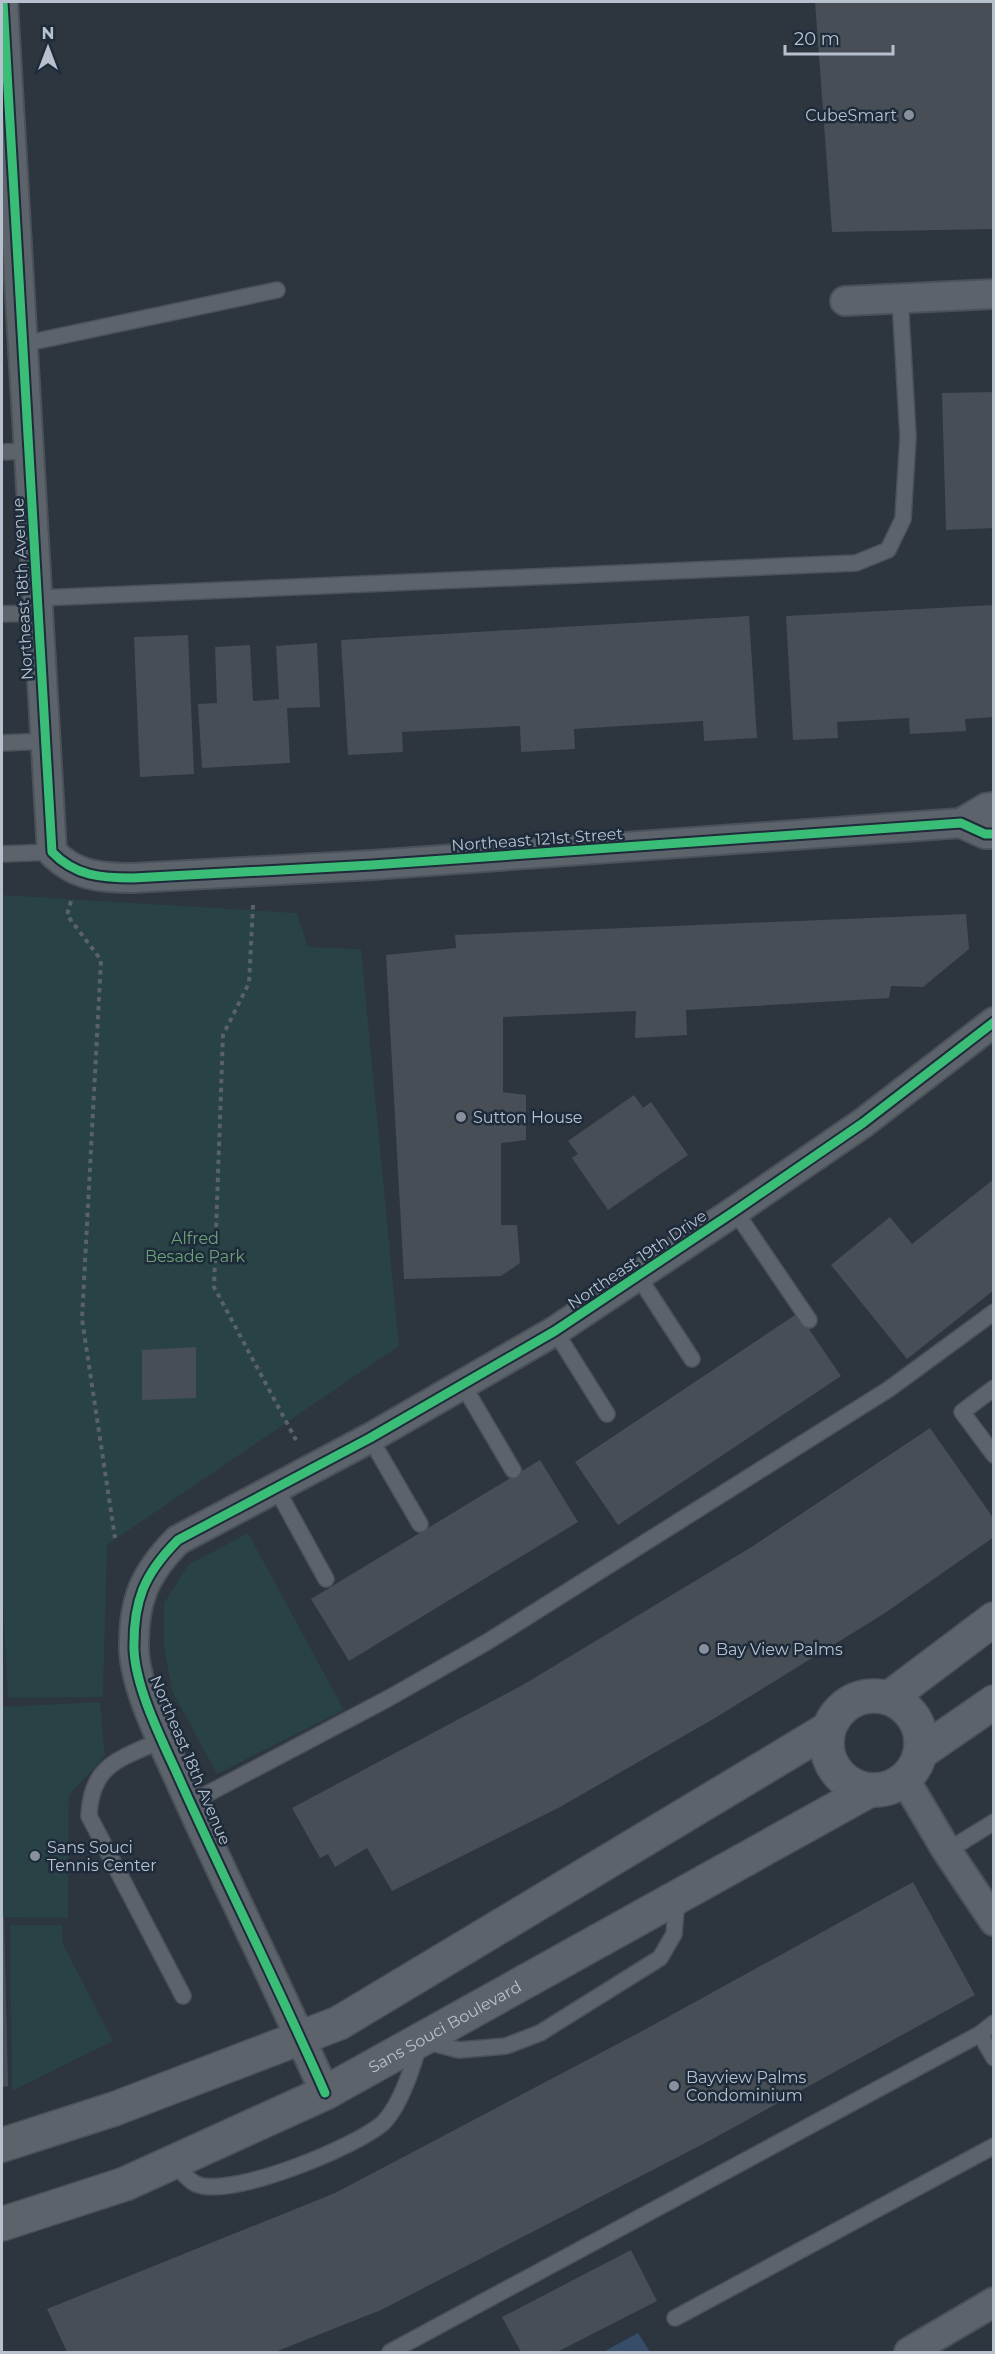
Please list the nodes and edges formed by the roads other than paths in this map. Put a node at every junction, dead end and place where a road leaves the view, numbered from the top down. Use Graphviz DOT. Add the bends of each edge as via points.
graph roads {
  1 [pos="3,2"];
  2 [pos="278,290"];
  3 [pos="993,294"];
  4 [pos="900,298"];
  5 [pos="845,301"];
  6 [pos="23,344"];
  7 [pos="2,452"];
  8 [pos="29,452"];
  9 [pos="39,605"];
  10 [pos="2,614"];
  11 [pos="46,741"];
  12 [pos="2,743"];
  13 [pos="993,807"];
  14 [pos="961,823"];
  15 [pos="993,834"];
  16 [pos="52,852"];
  17 [pos="2,854"];
  18 [pos="993,1022"];
  19 [pos="735,1211"];
  20 [pos="638,1276"];
  21 [pos="993,1312"];
  22 [pos="809,1320"];
  23 [pos="555,1331"];
  24 [pos="692,1359"];
  25 [pos="463,1385"];
  26 [pos="993,1388"];
  27 [pos="607,1414"];
  28 [pos="370,1438"];
  29 [pos="993,1455"];
  30 [pos="513,1470"];
  31 [pos="276,1488"];
  32 [pos="420,1524"];
  33 [pos="326,1579"];
  34 [pos="993,1619"];
  35 [pos="889,1698"];
  36 [pos="993,1702"];
  37 [pos="828,1729"];
  38 [pos="162,1740"];
  39 [pos="913,1766"];
  40 [pos="868,1791"];
  41 [pos="190,1803"];
  42 [pos="993,1822"];
  43 [pos="947,1851"];
  44 [pos="677,1897"];
  45 [pos="993,1921"];
  46 [pos="183,1996"];
  47 [pos="993,2023"];
  48 [pos="980,2034"];
  49 [pos="301,2037"];
  50 [pos="420,2040"];
  51 [pos="993,2058"];
  52 [pos="325,2093"];
  53 [pos="2,2145"];
  54 [pos="993,2146"];
  55 [pos="172,2162"];
  56 [pos="2,2224"];
  57 [pos="993,2302"];
  58 [pos="675,2318"];
  59 [pos="390,2352"];
  60 [pos="909,2352"];
  1 -- 6 [label="street, Northeast 18th Avenue"];
  2 -- 6 [label="lane"];
  3 -- 4 [label="street"];
  4 -- 5 [label="street"];
  4 -- 9 [label="lane" via="908,436 903,519 888,550 856,563"];
  6 -- 8 [label="street, Northeast 18th Avenue"];
  7 -- 8 [label="lane"];
  8 -- 9 [label="street, Northeast 18th Avenue"];
  9 -- 10 [label="lane"];
  9 -- 11 [label="street, Northeast 18th Avenue"];
  11 -- 12 [label="lane"];
  11 -- 16 [label="street, Northeast 18th Avenue"];
  13 -- 14 [label="street, Northeast 121st Street"];
  14 -- 15 [label="street, Northeast 121st Street"];
  14 -- 16 [label="street, Northeast 121st Street" via="133,879 81,872 64,865"];
  16 -- 17 [label="lane"];
  18 -- 19 [label="street, Northeast 19th Drive" via="862,1123"];
  19 -- 20 [label="street, Northeast 19th Drive"];
  19 -- 22 [label="lane"];
  20 -- 23 [label="street, Northeast 19th Drive"];
  20 -- 24 [label="lane"];
  21 -- 41 [label="lane" via="888,1389 487,1642"];
  23 -- 25 [label="street, Northeast 19th Drive"];
  23 -- 27 [label="lane"];
  25 -- 28 [label="street, Northeast 19th Drive"];
  25 -- 30 [label="lane"];
  26 -- 29 [label="lane" via="962,1412"];
  28 -- 31 [label="street, Northeast 19th Drive"];
  28 -- 32 [label="lane"];
  31 -- 33 [label="lane"];
  31 -- 38 [label="street, Northeast 18th Avenue" via="178,1540 148,1576 134,1625 134,1652 138,1676"];
  34 -- 35 [label="street"];
  35 -- 37 [label="street" via="859,1698 846,1705"];
  35 -- 39 [label="street" via="901,1704 918,1726 922,1740"];
  36 -- 39 [label="street"];
  37 -- 40 [label="street" via="826,1743 834,1769 843,1780"];
  37 -- 49 [label="street" via="339,2023"];
  38 -- 41 [label="street, Northeast 18th Avenue"];
  38 -- 46 [label="lane" via="102,1771 90,1797 90,1816"];
  39 -- 40 [label="street" via="882,1790"];
  39 -- 43 [label="street"];
  40 -- 44 [label="street, Sans Souci Boulevard"];
  41 -- 49 [label="street, Northeast 18th Avenue"];
  42 -- 43 [label="lane"];
  43 -- 45 [label="street"];
  44 -- 50 [label="street, Sans Souci Boulevard"];
  44 -- 50 [label="lane" via="674,1934 660,1958 540,2032 506,2046 459,2050"];
  47 -- 48 [label="lane"];
  48 -- 51 [label="lane"];
  48 -- 59 [label="lane"];
  49 -- 52 [label="street, Northeast 18th Avenue"];
  49 -- 53 [label="street" via="114,2109"];
  50 -- 52 [label="street, Sans Souci Boulevard"];
  50 -- 55 [label="lane" via="413,2070 384,2122 356,2142 285,2171 227,2186 196,2184"];
  52 -- 55 [label="street, Sans Souci Boulevard"];
  54 -- 58 [label="lane"];
  55 -- 56 [label="street, Sans Souci Boulevard" via="125,2184"];
  57 -- 60 [label="street"];
}
